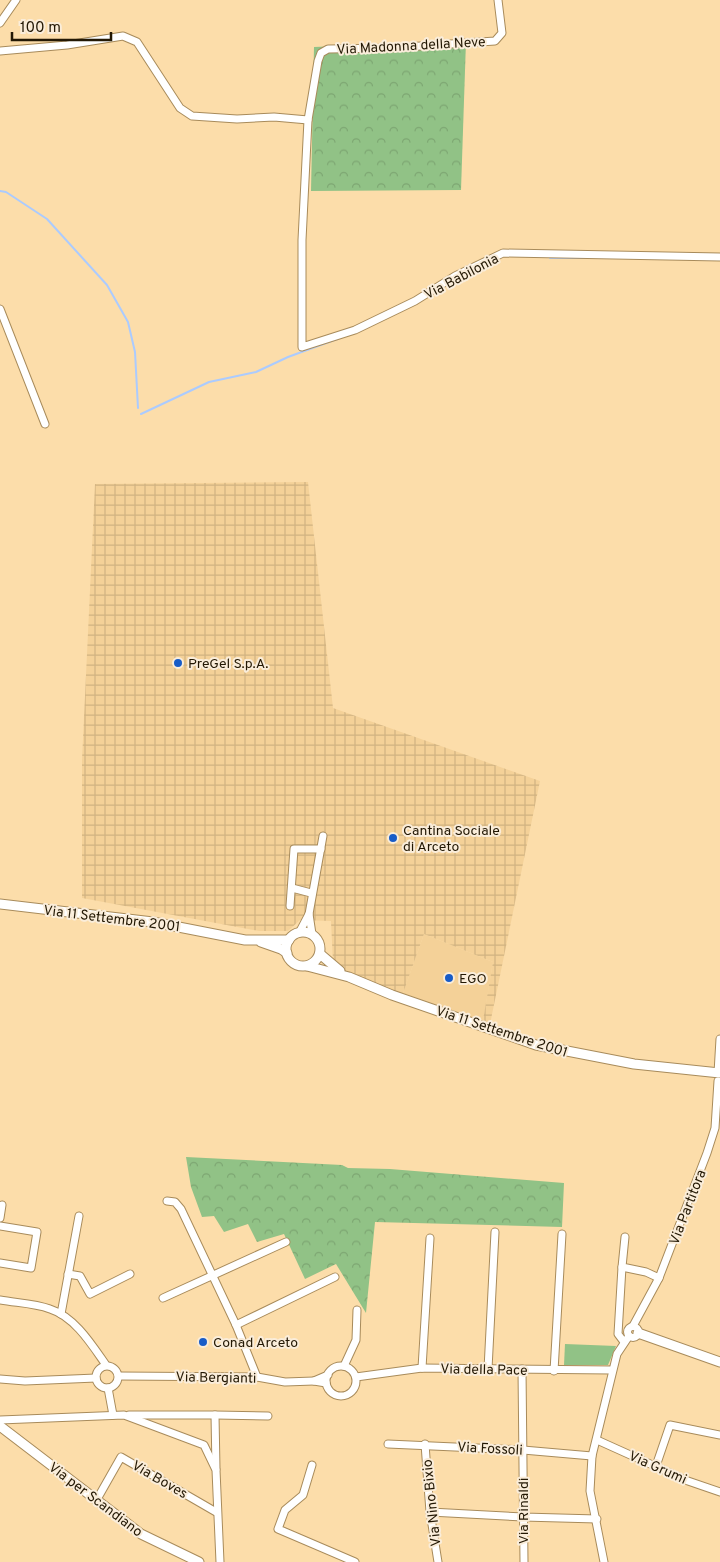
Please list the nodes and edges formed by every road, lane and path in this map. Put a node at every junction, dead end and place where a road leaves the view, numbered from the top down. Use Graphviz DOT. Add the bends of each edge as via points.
graph roads {
  1 [pos="16,0"];
  2 [pos="498,0"];
  3 [pos="0,23"];
  4 [pos="0,51"];
  5 [pos="308,120"];
  6 [pos="720,257"];
  7 [pos="0,309"];
  8 [pos="302,347"];
  9 [pos="45,424"];
  10 [pos="323,836"];
  11 [pos="321,849"];
  12 [pos="292,888"];
  13 [pos="311,893"];
  14 [pos="0,904"];
  15 [pos="290,906"];
  16 [pos="309,914"];
  17 [pos="299,932"];
  18 [pos="312,934"];
  19 [pos="254,940"];
  20 [pos="289,940"];
  21 [pos="287,953"];
  22 [pos="320,954"];
  23 [pos="307,966"];
  24 [pos="349,977"];
  25 [pos="720,1039"];
  26 [pos="719,1076"];
  27 [pos="167,1201"];
  28 [pos="2,1206"];
  29 [pos="79,1216"];
  30 [pos="0,1218"];
  31 [pos="0,1226"];
  32 [pos="495,1232"];
  33 [pos="562,1234"];
  34 [pos="625,1237"];
  35 [pos="430,1238"];
  36 [pos="286,1242"];
  37 [pos="0,1263"];
  38 [pos="622,1267"];
  39 [pos="68,1274"];
  40 [pos="130,1274"];
  41 [pos="211,1276"];
  42 [pos="334,1277"];
  43 [pos="659,1278"];
  44 [pos="163,1298"];
  45 [pos="0,1300"];
  46 [pos="357,1310"];
  47 [pos="61,1314"];
  48 [pos="236,1325"];
  49 [pos="634,1332"];
  50 [pos="624,1342"];
  51 [pos="720,1362"];
  52 [pos="106,1365"];
  53 [pos="344,1366"];
  54 [pos="422,1368"];
  55 [pos="488,1369"];
  56 [pos="522,1369"];
  57 [pos="612,1370"];
  58 [pos="554,1371"];
  59 [pos="119,1376"];
  60 [pos="256,1376"];
  61 [pos="356,1377"];
  62 [pos="96,1378"];
  63 [pos="0,1379"];
  64 [pos="327,1379"];
  65 [pos="108,1388"];
  66 [pos="112,1415"];
  67 [pos="124,1415"];
  68 [pos="215,1415"];
  69 [pos="268,1416"];
  70 [pos="0,1420"];
  71 [pos="0,1426"];
  72 [pos="720,1434"];
  73 [pos="597,1440"];
  74 [pos="388,1444"];
  75 [pos="425,1444"];
  76 [pos="523,1450"];
  77 [pos="592,1456"];
  78 [pos="312,1466"];
  79 [pos="656,1466"];
  80 [pos="216,1470"];
  81 [pos="720,1492"];
  82 [pos="96,1501"];
  83 [pos="216,1512"];
  84 [pos="430,1512"];
  85 [pos="523,1517"];
  86 [pos="597,1518"];
  87 [pos="199,1562"];
  88 [pos="220,1562"];
  89 [pos="355,1562"];
  90 [pos="438,1562"];
  91 [pos="524,1562"];
  92 [pos="604,1562"];
  1 -- 3 [label="street"];
  2 -- 5 [label="street, Via Madonna della Neve" via="502,33 495,41 328,49 321,54 314,76"];
  4 -- 5 [label="street" via="124,36 137,42 180,108 192,116"];
  5 -- 8 [label="street, Via Madonna della Neve" via="302,240"];
  6 -- 8 [label="street, Via Babilonia" via="502,254 355,330"];
  7 -- 9 [label="street"];
  10 -- 11 [label="street"];
  11 -- 12 [label="street" via="294,850"];
  11 -- 13 [label="street"];
  12 -- 13 [label="street"];
  12 -- 15 [label="street"];
  13 -- 16 [label="street"];
  14 -- 19 [label="main road, Via 11 Settembre 2001" via="153,922"];
  16 -- 17 [label="street"];
  16 -- 18 [label="street"];
  17 -- 18 [label="main road"];
  17 -- 20 [label="main road"];
  18 -- 22 [label="main road, Via 11 Settembre 2001" via="320,944"];
  19 -- 20 [label="main road, Via 11 Settembre 2001"];
  19 -- 21 [label="main road, Via 11 Settembre 2001"];
  20 -- 21 [label="main road"];
  21 -- 23 [label="main road, Via 11 Settembre 2001" via="292,962"];
  22 -- 23 [label="main road"];
  22 -- 24 [label="main road, Via 11 Settembre 2001"];
  23 -- 24 [label="main road, Via 11 Settembre 2001"];
  24 -- 26 [label="main road, Via 11 Settembre 2001" via="536,1045"];
  25 -- 26 [label="street, Via Partitora"];
  26 -- 43 [label="street, Via Partitora" via="715,1128"];
  27 -- 41 [label="street" via="175,1202 181,1209"];
  28 -- 30 [label="street"];
  29 -- 39 [label="street"];
  31 -- 37 [label="street" via="37,1232 31,1268"];
  32 -- 55 [label="street"];
  33 -- 58 [label="street"];
  34 -- 38 [label="street"];
  35 -- 54 [label="street"];
  36 -- 41 [label="street"];
  38 -- 43 [label="street"];
  38 -- 50 [label="street" via="618,1334"];
  39 -- 40 [label="street" via="80,1276 90,1294"];
  39 -- 47 [label="street"];
  41 -- 44 [label="street"];
  41 -- 48 [label="street"];
  42 -- 48 [label="street"];
  43 -- 49 [label="street, Via Partitora"];
  45 -- 47 [label="street" via="49,1308"];
  46 -- 53 [label="street" via="356,1340"];
  47 -- 52 [label="street" via="88,1340"];
  48 -- 60 [label="street"];
  49 -- 50 [label="street, Via Partitora"];
  49 -- 51 [label="main road"];
  50 -- 57 [label="street, Via Partitora"];
  52 -- 59 [label="street" via="113,1367"];
  52 -- 62 [label="street" via="97,1371"];
  53 -- 61 [label="street"];
  53 -- 64 [label="street, Via Bergianti" via="336,1367"];
  54 -- 55 [label="street, Via della Pace"];
  54 -- 61 [label="street, Via della Pace"];
  55 -- 56 [label="street, Via della Pace"];
  56 -- 58 [label="street, Via della Pace"];
  56 -- 76 [label="street, Via Rinaldi"];
  57 -- 58 [label="street, Via della Pace"];
  57 -- 73 [label="street, Via Partitora"];
  59 -- 60 [label="street, Via Bergianti"];
  59 -- 65 [label="street" via="115,1386"];
  60 -- 64 [label="street, Via Bergianti" via="285,1382"];
  61 -- 64 [label="street" via="354,1390 342,1396 334,1394"];
  62 -- 63 [label="street"];
  62 -- 65 [label="street" via="98,1384"];
  65 -- 66 [label="street"];
  66 -- 67 [label="street"];
  66 -- 70 [label="street"];
  67 -- 68 [label="street"];
  67 -- 80 [label="street" via="204,1445"];
  68 -- 69 [label="street"];
  68 -- 80 [label="street"];
  71 -- 82 [label="main road, Via per Scandiano"];
  72 -- 79 [label="street" via="670,1425"];
  73 -- 77 [label="street, Via Partitora"];
  73 -- 79 [label="street, Via Grumi"];
  74 -- 75 [label="street, Via Fossoli"];
  75 -- 76 [label="street, Via Fossoli"];
  75 -- 84 [label="street, Via Nino Bixio"];
  76 -- 77 [label="street, Via Fossoli"];
  76 -- 85 [label="street, Via Rinaldi"];
  77 -- 86 [label="street, Via Partitora" via="590,1491"];
  78 -- 89 [label="street" via="303,1496 285,1510 278,1529"];
  79 -- 81 [label="street, Via Grumi" via="688,1482"];
  80 -- 83 [label="street"];
  82 -- 83 [label="street, Via Boves" via="121,1457"];
  82 -- 87 [label="main road, Via per Scandiano" via="141,1534"];
  83 -- 88 [label="street"];
  84 -- 85 [label="street"];
  84 -- 90 [label="street, Via Nino Bixio"];
  85 -- 86 [label="street"];
  85 -- 91 [label="street, Via Rinaldi"];
  86 -- 92 [label="street, Via Partitora"];
}
